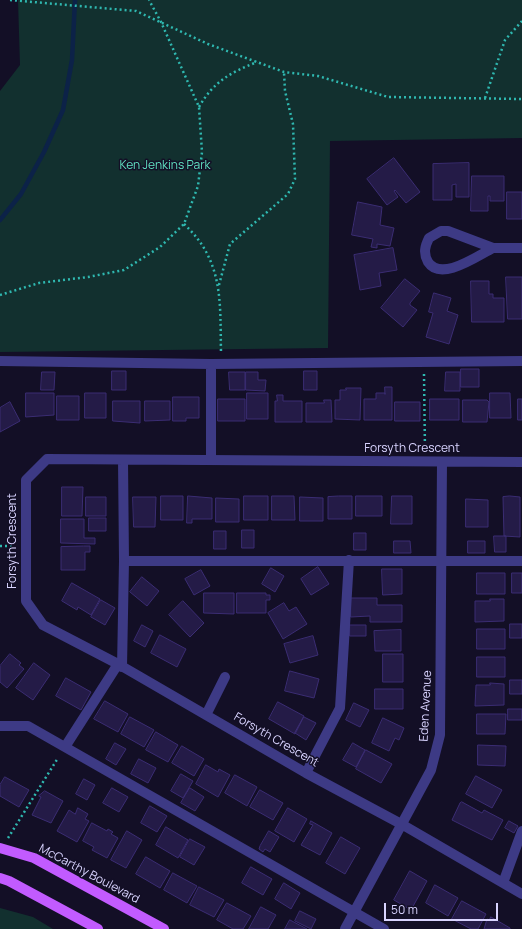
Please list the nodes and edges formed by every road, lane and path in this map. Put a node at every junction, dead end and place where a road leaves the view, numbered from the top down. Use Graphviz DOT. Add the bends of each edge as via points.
graph roads {
  1 [pos="10,0"];
  2 [pos="149,0"];
  3 [pos="522,21"];
  4 [pos="161,22"];
  5 [pos="258,62"];
  6 [pos="284,72"];
  7 [pos="485,98"];
  8 [pos="522,99"];
  9 [pos="199,107"];
  10 [pos="184,224"];
  11 [pos="493,248"];
  12 [pos="522,248"];
  13 [pos="219,286"];
  14 [pos="0,295"];
  15 [pos="0,361"];
  16 [pos="424,361"];
  17 [pos="522,361"];
  18 [pos="216,364"];
  19 [pos="123,460"];
  20 [pos="211,460"];
  21 [pos="425,462"];
  22 [pos="442,462"];
  23 [pos="522,462"];
  24 [pos="350,560"];
  25 [pos="124,561"];
  26 [pos="522,561"];
  27 [pos="441,562"];
  28 [pos="120,665"];
  29 [pos="225,677"];
  30 [pos="206,715"];
  31 [pos="0,726"];
  32 [pos="65,747"];
  33 [pos="306,773"];
  34 [pos="403,826"];
  35 [pos="522,831"];
  36 [pos="1,848"];
  37 [pos="0,878"];
  38 [pos="503,883"];
  39 [pos="522,894"];
  40 [pos="354,912"];
  41 [pos="98,929"];
  42 [pos="164,929"];
  43 [pos="345,929"];
  44 [pos="384,929"];
  1 -- 4 [label="path" via="136,12"];
  2 -- 4 [label="path"];
  3 -- 7 [label="path" via="505,40"];
  4 -- 5 [label="path" via="208,44"];
  4 -- 9 [label="path"];
  5 -- 6 [label="path"];
  5 -- 9 [label="path" via="219,80 206,94"];
  6 -- 7 [label="path" via="318,76 388,97"];
  6 -- 13 [label="path" via="285,90 293,124 295,179 288,194 230,244"];
  7 -- 8 [label="path"];
  9 -- 10 [label="path" via="202,152 198,186"];
  10 -- 13 [label="path" via="196,235 206,250"];
  10 -- 14 [label="path" via="160,248 124,270 39,283"];
  11 -- 11 [label="street" via="448,231 441,231 429,238 424,251 434,268 448,270"];
  11 -- 12 [label="street"];
  13 -- 18 [label="path"];
  15 -- 18 [label="street"];
  16 -- 17 [label="street"];
  16 -- 18 [label="street"];
  16 -- 21 [label="path"];
  18 -- 20 [label="street"];
  19 -- 20 [label="street, Forsyth Crescent"];
  19 -- 25 [label="street"];
  19 -- 28 [label="street, Forsyth Crescent" via="46,459 26,480 26,600 44,624"];
  20 -- 21 [label="street, Forsyth Crescent"];
  21 -- 22 [label="street, Forsyth Crescent"];
  22 -- 23 [label="street, Forsyth Crescent"];
  22 -- 27 [label="street, Eden Avenue"];
  24 -- 25 [label="street"];
  24 -- 27 [label="street"];
  24 -- 33 [label="street" via="340,708"];
  25 -- 28 [label="street"];
  26 -- 27 [label="street"];
  27 -- 34 [label="street, Eden Avenue" via="440,735 431,770"];
  28 -- 30 [label="street, Forsyth Crescent"];
  28 -- 32 [label="street"];
  29 -- 30 [label="street"];
  30 -- 33 [label="street, Forsyth Crescent"];
  31 -- 32 [label="street" via="28,726"];
  32 -- 36 [label="path"];
  32 -- 40 [label="street"];
  33 -- 34 [label="street, Forsyth Crescent"];
  34 -- 38 [label="street, Forsyth Crescent"];
  34 -- 40 [label="street, Eden Avenue"];
  35 -- 38 [label="street"];
  36 -- 42 [label="main road, McCarthy Boulevard" via="34,858"];
  37 -- 41 [label="main road"];
  38 -- 39 [label="street, Forsyth Crescent"];
  40 -- 43 [label="street, Eden Avenue"];
  40 -- 44 [label="street"];
}
